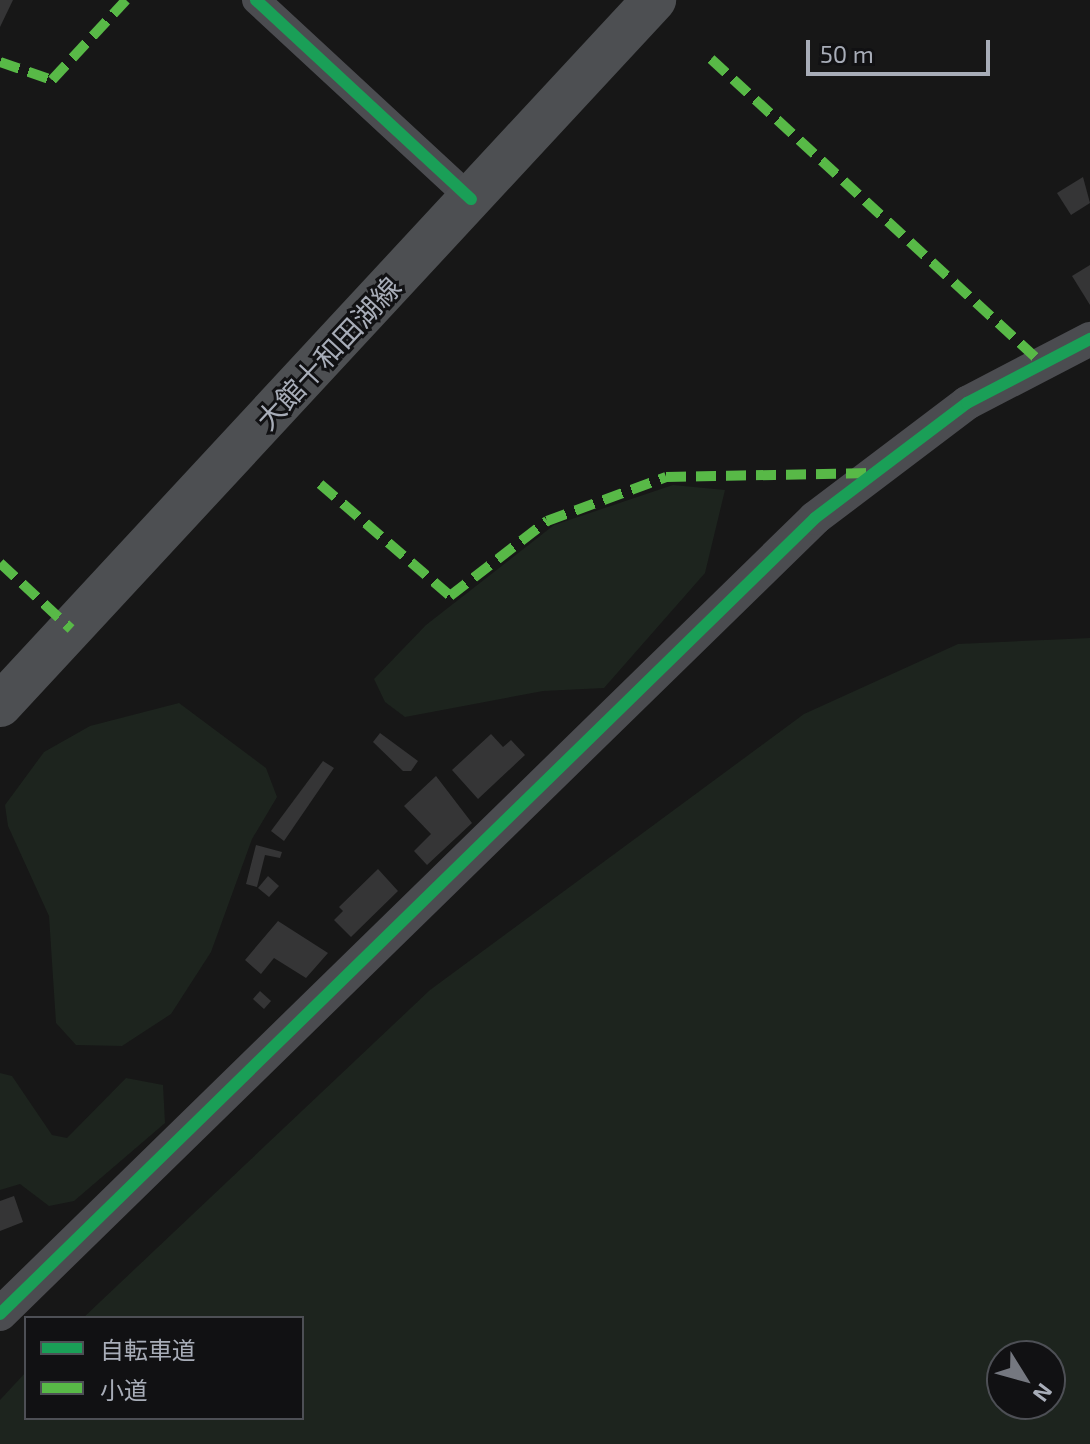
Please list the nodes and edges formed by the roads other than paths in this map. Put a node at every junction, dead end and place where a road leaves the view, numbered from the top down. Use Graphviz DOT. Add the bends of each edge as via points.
graph roads {
  1 [pos="256,0"];
  2 [pos="654,0"];
  3 [pos="471,199"];
  4 [pos="1090,339"];
  5 [pos="0,705"];
  6 [pos="0,1314"];
  1 -- 3 [label="street"];
  2 -- 3 [label="main road, 大館十和田湖線"];
  3 -- 5 [label="main road, 大館十和田湖線"];
  4 -- 6 [label="street" via="967,403 815,518"];
}
